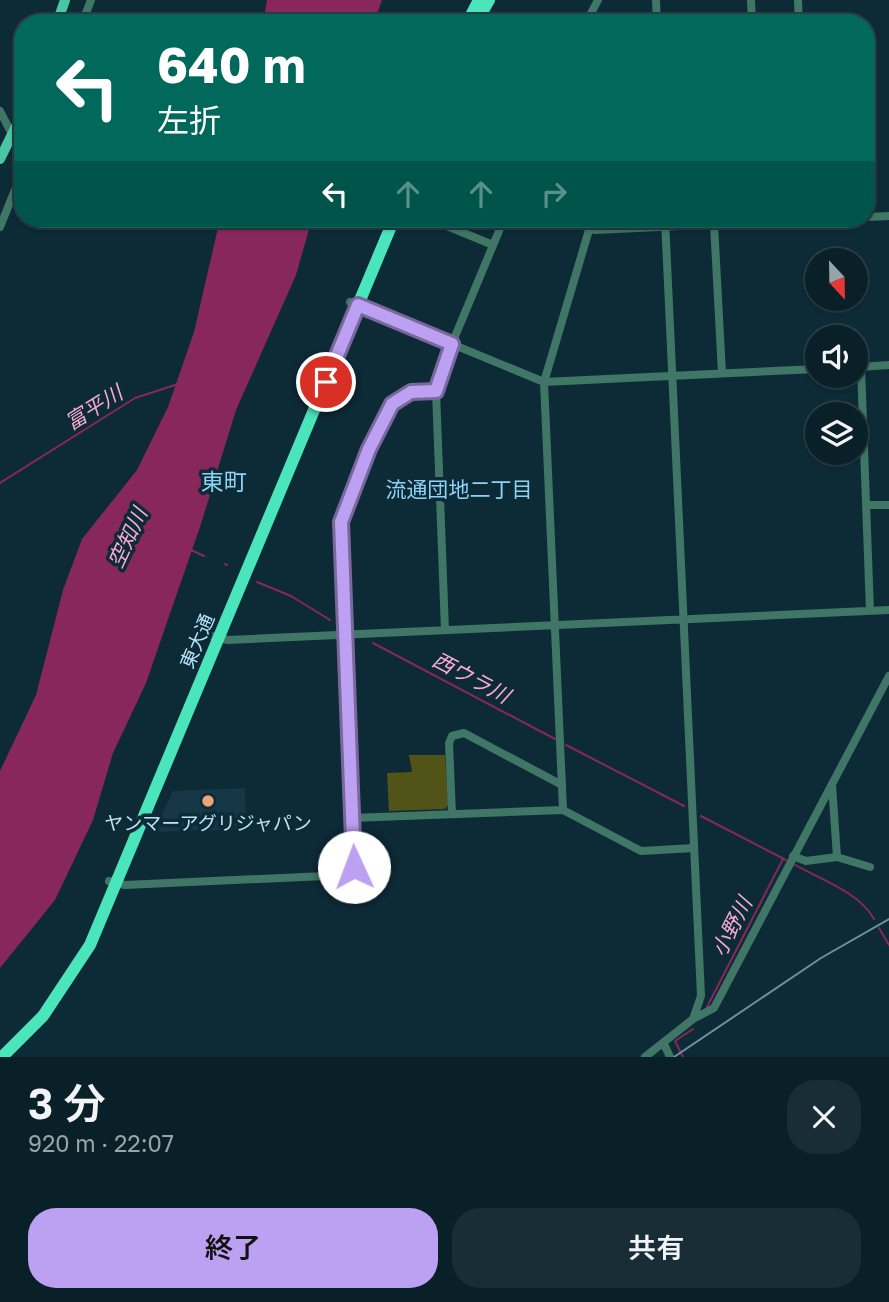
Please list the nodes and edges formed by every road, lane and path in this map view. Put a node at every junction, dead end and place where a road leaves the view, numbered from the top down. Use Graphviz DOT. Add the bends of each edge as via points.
graph roads {
  1 [pos="0,111"];
  2 [pos="13,136"];
  3 [pos="0,159"];
  4 [pos="14,192"];
  5 [pos="0,227"];
  6 [pos="382,228"];
  7 [pos="390,228"];
  8 [pos="452,228"];
  9 [pos="500,228"];
  10 [pos="584,228"];
  11 [pos="611,228"];
  12 [pos="666,228"];
  13 [pos="715,228"];
  14 [pos="589,230"];
  15 [pos="493,245"];
  16 [pos="354,304"];
  17 [pos="452,344"];
  18 [pos="889,365"];
  19 [pos="868,366"];
  20 [pos="805,370"];
  21 [pos="722,373"];
  22 [pos="673,376"];
  23 [pos="544,382"];
  24 [pos="859,388"];
  25 [pos="436,391"];
  26 [pos="867,505"];
  27 [pos="889,505"];
  28 [pos="889,610"];
  29 [pos="870,611"];
  30 [pos="684,620"];
  31 [pos="555,625"];
  32 [pos="445,630"];
  33 [pos="344,635"];
  34 [pos="215,637"];
  35 [pos="889,676"];
  36 [pos="562,785"];
  37 [pos="832,785"];
  38 [pos="563,810"];
  39 [pos="452,814"];
  40 [pos="352,818"];
  41 [pos="694,848"];
  42 [pos="793,856"];
  43 [pos="837,857"];
  44 [pos="870,867"];
  45 [pos="113,883"];
  46 [pos="693,1019"];
  47 [pos="664,1044"];
  48 [pos="0,1047"];
  49 [pos="2,1057"];
  50 [pos="645,1057"];
  51 [pos="670,1057"];
  1 -- 2 [label="street"];
  2 -- 3 [label="main road"];
  4 -- 5 [label="street"];
  6 -- 16 [label="highway, 東大通"];
  7 -- 16 [label="highway, 東大通"];
  8 -- 15 [label="street"];
  9 -- 15 [label="street"];
  10 -- 14 [label="street"];
  11 -- 14 [label="street"];
  12 -- 22 [label="street"];
  13 -- 21 [label="street"];
  14 -- 23 [label="street"];
  15 -- 17 [label="street"];
  16 -- 17 [label="street"];
  16 -- 34 [label="highway, 東大通"];
  17 -- 23 [label="street"];
  17 -- 25 [label="street"];
  18 -- 19 [label="street"];
  20 -- 21 [label="street"];
  21 -- 22 [label="street"];
  22 -- 23 [label="street"];
  22 -- 30 [label="street"];
  23 -- 31 [label="street"];
  24 -- 26 [label="street"];
  25 -- 32 [label="street"];
  25 -- 33 [label="street" via="411,392 392,404 345,510 340,529"];
  26 -- 27 [label="street"];
  26 -- 29 [label="street"];
  28 -- 29 [label="street"];
  29 -- 30 [label="street"];
  30 -- 31 [label="street"];
  30 -- 41 [label="street"];
  31 -- 32 [label="street"];
  31 -- 36 [label="street"];
  32 -- 33 [label="street"];
  33 -- 34 [label="street"];
  33 -- 40 [label="street"];
  34 -- 45 [label="highway, 東大通"];
  35 -- 37 [label="street"];
  36 -- 38 [label="street"];
  36 -- 39 [label="street" via="464,733 457,734 449,743"];
  37 -- 42 [label="street"];
  37 -- 43 [label="street"];
  38 -- 39 [label="street"];
  38 -- 41 [label="street" via="641,851"];
  39 -- 40 [label="street"];
  40 -- 45 [label="street" via="354,867 347,875"];
  41 -- 46 [label="street" via="701,996"];
  42 -- 43 [label="street" via="806,860"];
  42 -- 46 [label="street" via="714,1008"];
  43 -- 44 [label="street"];
  45 -- 48 [label="highway, 東大通" via="66,970 37,1011"];
  45 -- 49 [label="highway, 東大通" via="73,975 43,1016"];
  46 -- 47 [label="street"];
  47 -- 50 [label="street"];
  47 -- 51 [label="street"];
}
